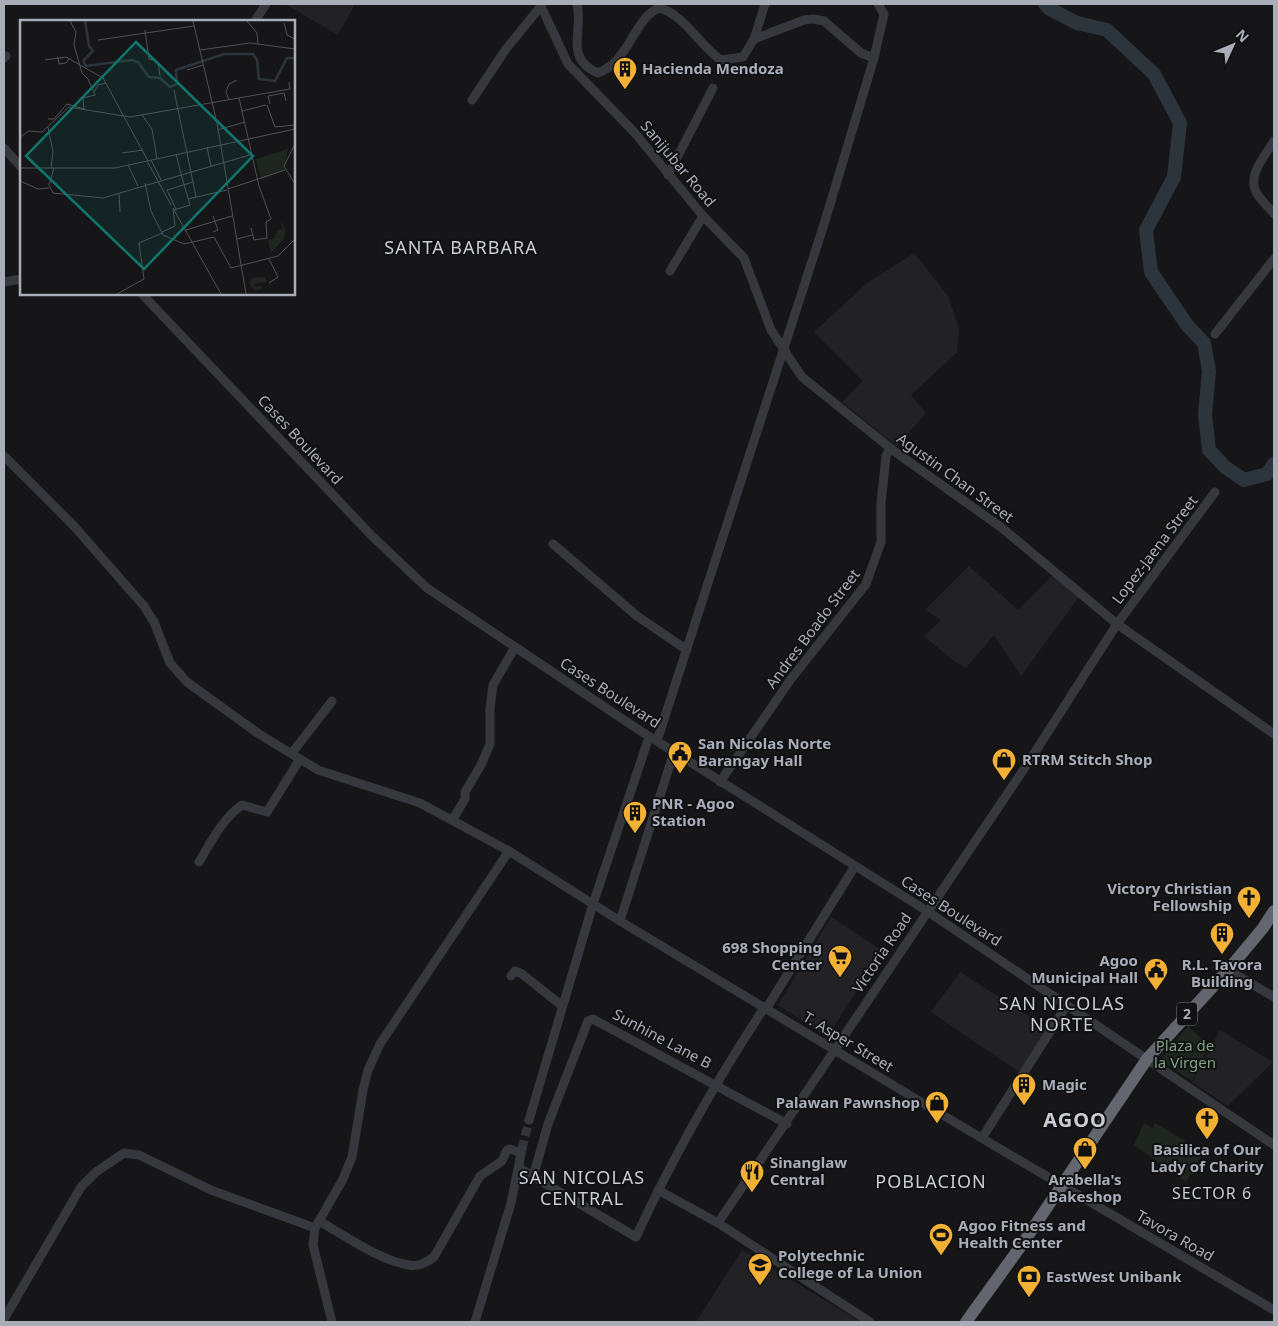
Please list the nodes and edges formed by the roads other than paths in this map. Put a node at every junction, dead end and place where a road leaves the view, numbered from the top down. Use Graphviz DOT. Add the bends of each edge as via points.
graph roads {
  1 [pos="266,4"];
  2 [pos="577,4"];
  3 [pos="765,4"];
  4 [pos="878,4"];
  5 [pos="541,5"];
  6 [pos="257,20"];
  7 [pos="754,39"];
  8 [pos="874,58"];
  9 [pos="713,88"];
  10 [pos="472,100"];
  11 [pos="1274,141"];
  12 [pos="4,148"];
  13 [pos="20,166"];
  14 [pos="668,175"];
  15 [pos="1274,214"];
  16 [pos="703,216"];
  17 [pos="1274,259"];
  18 [pos="670,272"];
  19 [pos="20,279"];
  20 [pos="4,282"];
  21 [pos="143,295"];
  22 [pos="1215,334"];
  23 [pos="784,349"];
  24 [pos="890,448"];
  25 [pos="4,456"];
  26 [pos="1215,492"];
  27 [pos="553,544"];
  28 [pos="1117,624"];
  29 [pos="515,647"];
  30 [pos="687,650"];
  31 [pos="332,701"];
  32 [pos="1274,734"];
  33 [pos="653,739"];
  34 [pos="674,752"];
  35 [pos="292,753"];
  36 [pos="300,759"];
  37 [pos="720,782"];
  38 [pos="453,819"];
  39 [pos="509,851"];
  40 [pos="198,862"];
  41 [pos="855,866"];
  42 [pos="593,904"];
  43 [pos="1274,911"];
  44 [pos="927,912"];
  45 [pos="620,921"];
  46 [pos="1228,970"];
  47 [pos="511,976"];
  48 [pos="1274,997"];
  49 [pos="561,1005"];
  50 [pos="1067,1005"];
  51 [pos="765,1008"];
  52 [pos="834,1050"];
  53 [pos="1147,1059"];
  54 [pos="718,1084"];
  55 [pos="529,1120"];
  56 [pos="787,1124"];
  57 [pos="982,1138"];
  58 [pos="1274,1145"];
  59 [pos="519,1168"];
  60 [pos="533,1177"];
  61 [pos="1062,1186"];
  62 [pos="658,1190"];
  63 [pos="718,1223"];
  64 [pos="317,1224"];
  65 [pos="1274,1310"];
  66 [pos="4,1319"];
  67 [pos="332,1322"];
  68 [pos="474,1322"];
  69 [pos="870,1322"];
  70 [pos="966,1322"];
  1 -- 6 [label="street"];
  2 -- 7 [label="street" via="579,20 575,41 581,61 598,72 606,70 625,52 647,16 659,8 682,22 721,60 743,57"];
  3 -- 7 [label="street"];
  4 -- 8 [label="street" via="884,14"];
  5 -- 10 [label="street"];
  5 -- 14 [label="street, Sanijubar Road" via="568,64 634,132"];
  7 -- 8 [label="street" via="813,19 824,21 861,53"];
  8 -- 23 [label="street"];
  9 -- 14 [label="street"];
  11 -- 15 [label="street" via="1254,173 1254,182 1256,192"];
  12 -- 13 [label="street"];
  14 -- 16 [label="street, Sanijubar Road"];
  16 -- 18 [label="street"];
  16 -- 23 [label="street, Sanijubar Road" via="744,258 771,330"];
  17 -- 22 [label="street"];
  19 -- 20 [label="street"];
  21 -- 29 [label="street, Cases Boulevard" via="413,576"];
  23 -- 24 [label="street, Agustin Chan Street" via="810,385"];
  23 -- 30 [label="street"];
  24 -- 28 [label="street, Agustin Chan Street" via="1002,528"];
  24 -- 37 [label="street, Andres Boado Street" via="886,456 880,503 881,542 866,584 791,678"];
  25 -- 35 [label="street, T. Asper Street" via="72,525 144,606 170,663 181,678 259,734"];
  26 -- 28 [label="street, Lopez-Jaena Street"];
  27 -- 30 [label="street" via="636,616"];
  28 -- 32 [label="street, Agustin Chan Street"];
  28 -- 44 [label="street, Victoria Road" via="1028,764"];
  29 -- 33 [label="street, Cases Boulevard"];
  29 -- 38 [label="street" via="493,685 490,744"];
  30 -- 33 [label="street"];
  31 -- 35 [label="street"];
  33 -- 34 [label="street, Cases Boulevard"];
  33 -- 42 [label="street"];
  34 -- 37 [label="street, Cases Boulevard"];
  34 -- 45 [label="street"];
  35 -- 36 [label="street, T. Asper Street"];
  36 -- 38 [label="street, T. Asper Street" via="318,770 420,803"];
  36 -- 40 [label="street" via="267,812 242,805 217,832"];
  37 -- 41 [label="street, Cases Boulevard"];
  38 -- 39 [label="street, T. Asper Street"];
  39 -- 42 [label="street, T. Asper Street"];
  39 -- 64 [label="street" via="380,1044 363,1090 352,1157"];
  41 -- 44 [label="street, Cases Boulevard"];
  41 -- 51 [label="street"];
  42 -- 45 [label="street, T. Asper Street"];
  42 -- 49 [label="street"];
  43 -- 46 [label="highway, 2" via="1264,928"];
  44 -- 50 [label="street, Cases Boulevard"];
  44 -- 52 [label="street, Victoria Road"];
  45 -- 51 [label="street, T. Asper Street"];
  46 -- 48 [label="street"];
  46 -- 53 [label="highway, 2"];
  47 -- 49 [label="street" via="515,971 522,974"];
  49 -- 55 [label="street"];
  50 -- 53 [label="street, Cases Boulevard"];
  50 -- 57 [label="street"];
  51 -- 52 [label="street, T. Asper Street"];
  51 -- 54 [label="street"];
  52 -- 56 [label="street, Victoria Road"];
  52 -- 57 [label="street, T. Asper Street"];
  53 -- 58 [label="street, Cases Boulevard"];
  53 -- 61 [label="highway, 2"];
  54 -- 56 [label="street, Sunhine Lane B"];
  54 -- 60 [label="street, Sunhine Lane B" via="603,1023 593,1019 588,1021 548,1124"];
  54 -- 62 [label="street"];
  56 -- 63 [label="street, Victoria Road"];
  57 -- 61 [label="street, T. Asper Street"];
  59 -- 60 [label="street"];
  59 -- 64 [label="street" via="522,1151 510,1149 502,1161 480,1176 434,1256 423,1264 397,1261"];
  59 -- 68 [label="street"];
  60 -- 62 [label="street" via="636,1237"];
  61 -- 65 [label="street, Tavora Road"];
  61 -- 70 [label="highway, 2"];
  62 -- 63 [label="street"];
  63 -- 69 [label="street"];
  64 -- 66 [label="street" via="211,1190 139,1155 124,1153 81,1187"];
  64 -- 67 [label="street" via="313,1245"];
}
